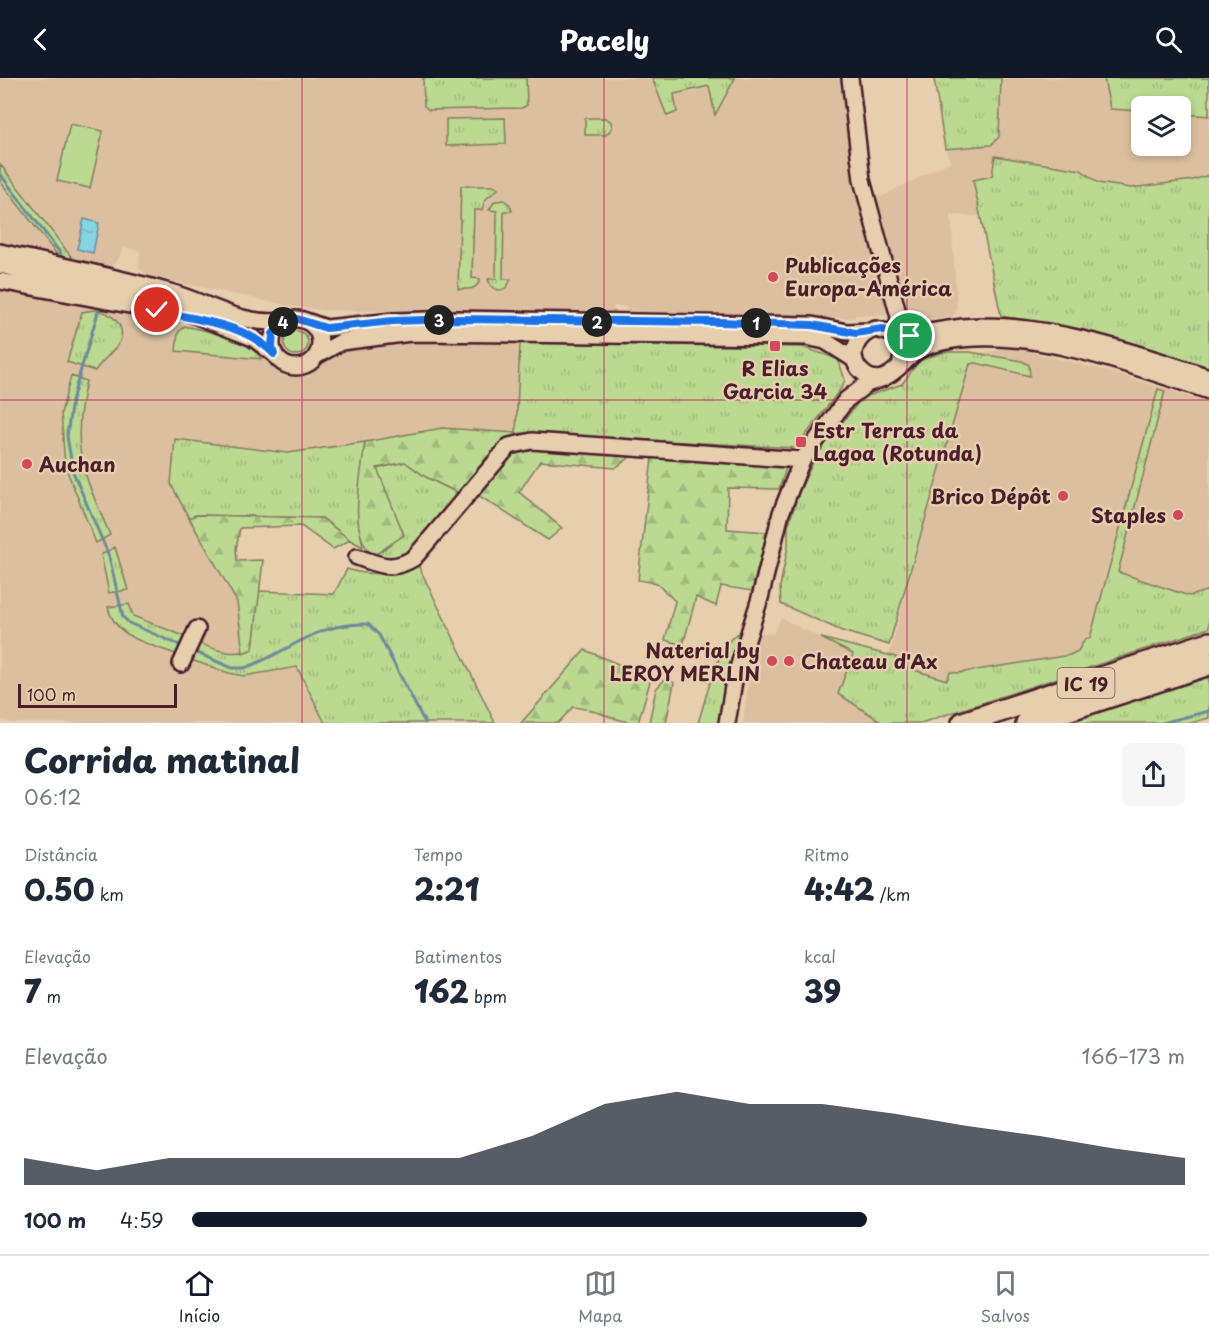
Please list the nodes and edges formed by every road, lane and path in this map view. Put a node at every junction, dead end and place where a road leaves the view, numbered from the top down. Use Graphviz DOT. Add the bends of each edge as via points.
graph roads {
  1 [pos="850,78"];
  2 [pos="0,252"];
  3 [pos="0,265"];
  4 [pos="0,281"];
  5 [pos="899,313"];
  6 [pos="288,320"];
  7 [pos="306,321"];
  8 [pos="214,322"];
  9 [pos="886,333"];
  10 [pos="930,333"];
  11 [pos="274,354"];
  12 [pos="316,357"];
  13 [pos="855,361"];
  14 [pos="900,366"];
  15 [pos="1209,377"];
  16 [pos="885,378"];
  17 [pos="1209,391"];
  18 [pos="846,400"];
  19 [pos="802,460"];
  20 [pos="357,557"];
  21 [pos="195,632"];
  22 [pos="1209,643"];
  23 [pos="182,664"];
  24 [pos="1209,664"];
  25 [pos="727,723"];
  26 [pos="963,723"];
  27 [pos="1027,723"];
  1 -- 5 [label="street" via="862,180"];
  2 -- 6 [label="street" via="172,292 248,321"];
  3 -- 8 [label="street" via="157,302"];
  4 -- 8 [label="street"];
  5 -- 9 [label="street"];
  5 -- 10 [label="street" via="914,330"];
  6 -- 7 [label="street"];
  6 -- 11 [label="street" via="273,334"];
  7 -- 9 [label="street" via="326,328 457,319 812,325 847,332"];
  7 -- 12 [label="street" via="319,337"];
  8 -- 11 [label="street" via="260,342"];
  9 -- 10 [label="street"];
  9 -- 13 [label="street" via="856,345"];
  9 -- 14 [label="street" via="903,349"];
  10 -- 15 [label="street" via="983,326 1028,329"];
  11 -- 12 [label="street" via="291,367 304,366"];
  12 -- 13 [label="street" via="329,346 362,337 457,333 806,337 835,345"];
  13 -- 16 [label="street" via="866,375"];
  13 -- 18 [label="street" via="855,380"];
  14 -- 16 [label="street"];
  14 -- 17 [label="street" via="914,353 933,344 1005,338 1084,354"];
  16 -- 18 [label="street" via="867,384"];
  18 -- 19 [label="street"];
  19 -- 20 [label="street" via="532,441 514,443 414,558 400,566 386,567"];
  19 -- 25 [label="street" via="781,513 734,681"];
  21 -- 23 [label="street"];
  22 -- 26 [label="highway, IC 19"];
  24 -- 27 [label="highway, IC 19"];
}
